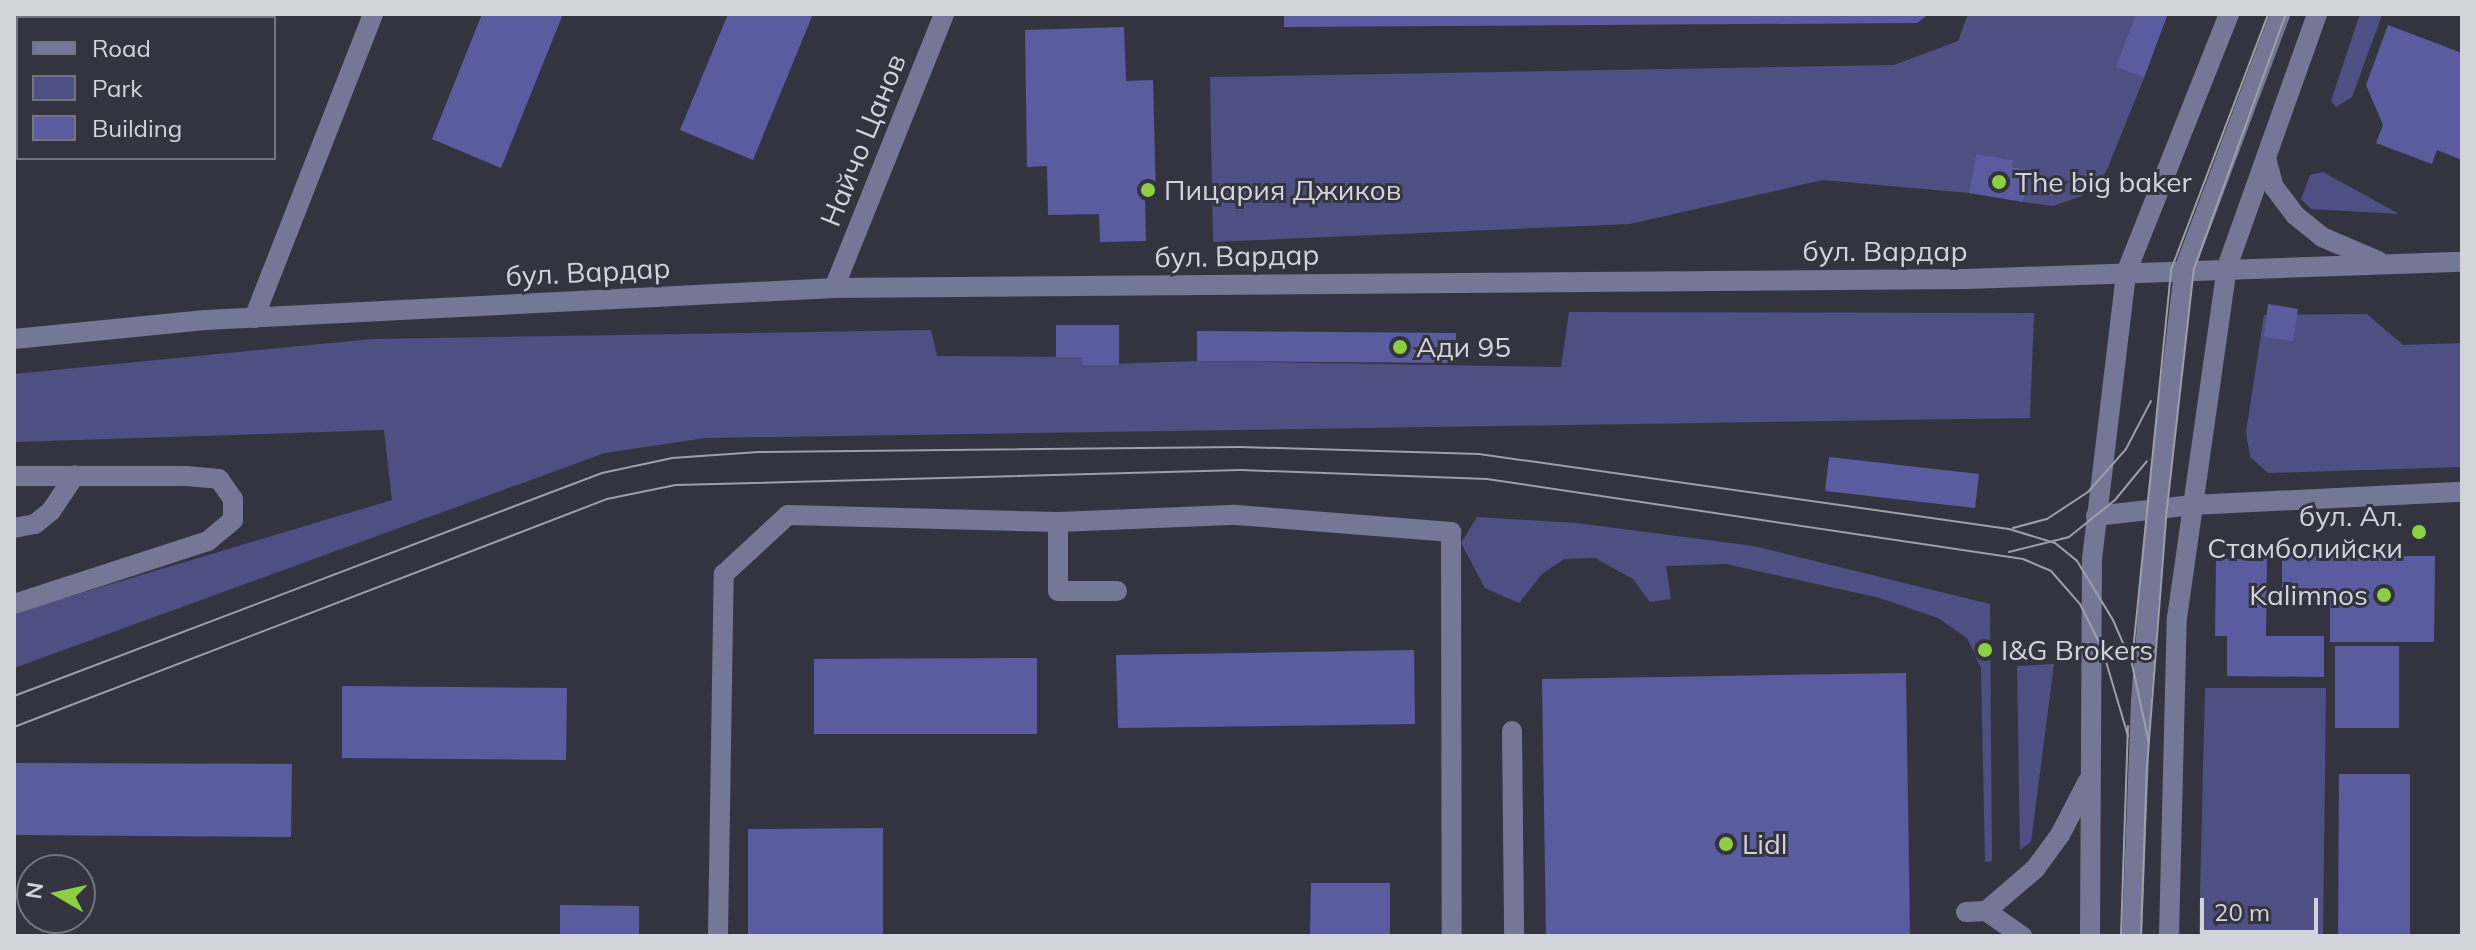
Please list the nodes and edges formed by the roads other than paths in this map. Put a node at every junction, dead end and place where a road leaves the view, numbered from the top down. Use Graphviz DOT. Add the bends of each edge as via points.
graph roads {
  1 [pos="373,14"];
  2 [pos="944,14"];
  3 [pos="2229,14"];
  4 [pos="2280,14"];
  5 [pos="2317,14"];
  6 [pos="2266,158"];
  7 [pos="2462,262"];
  8 [pos="2385,264"];
  9 [pos="2227,267"];
  10 [pos="2184,270"];
  11 [pos="2126,273"];
  12 [pos="834,288"];
  13 [pos="254,318"];
  14 [pos="14,339"];
  15 [pos="75,475"];
  16 [pos="14,476"];
  17 [pos="2462,492"];
  18 [pos="2192,505"];
  19 [pos="2156,509"];
  20 [pos="2096,516"];
  21 [pos="1058,522"];
  22 [pos="14,528"];
  23 [pos="1117,591"];
  24 [pos="14,604"];
  25 [pos="1512,731"];
  26 [pos="2088,779"];
  27 [pos="718,936"];
  28 [pos="1452,936"];
  29 [pos="1514,936"];
  30 [pos="2022,936"];
  31 [pos="2090,936"];
  32 [pos="2132,936"];
  33 [pos="2169,936"];
  1 -- 13 [label="street"];
  2 -- 12 [label="street, Найчо Цанов"];
  3 -- 11 [label="street"];
  4 -- 10 [label="street"];
  5 -- 6 [label="street"];
  6 -- 8 [label="street" via="2274,187 2295,215 2322,237"];
  6 -- 9 [label="street"];
  7 -- 8 [label="street, бул. Вардар"];
  8 -- 9 [label="street, бул. Вардар"];
  9 -- 10 [label="street, бул. Вардар"];
  9 -- 18 [label="street"];
  10 -- 11 [label="street, бул. Вардар"];
  10 -- 19 [label="street"];
  11 -- 12 [label="street, бул. Вардар" via="1966,279"];
  11 -- 20 [label="street"];
  12 -- 13 [label="street, бул. Вардар"];
  13 -- 14 [label="street, бул. Вардар"];
  15 -- 16 [label="street"];
  15 -- 22 [label="street" via="51,511 35,524"];
  15 -- 24 [label="street" via="219,479 233,499 233,520 208,541"];
  17 -- 18 [label="street"];
  18 -- 19 [label="street"];
  18 -- 33 [label="street" via="2177,618"];
  19 -- 20 [label="street"];
  19 -- 32 [label="street" via="2136,775"];
  20 -- 26 [label="street"];
  21 -- 23 [label="street" via="1058,591"];
  21 -- 27 [label="street" via="788,515 724,574"];
  21 -- 28 [label="street" via="1236,515 1451,532"];
  25 -- 29 [label="street"];
  26 -- 30 [label="street" via="2060,835 2035,869 1976,911"];
  26 -- 31 [label="street"];
}
